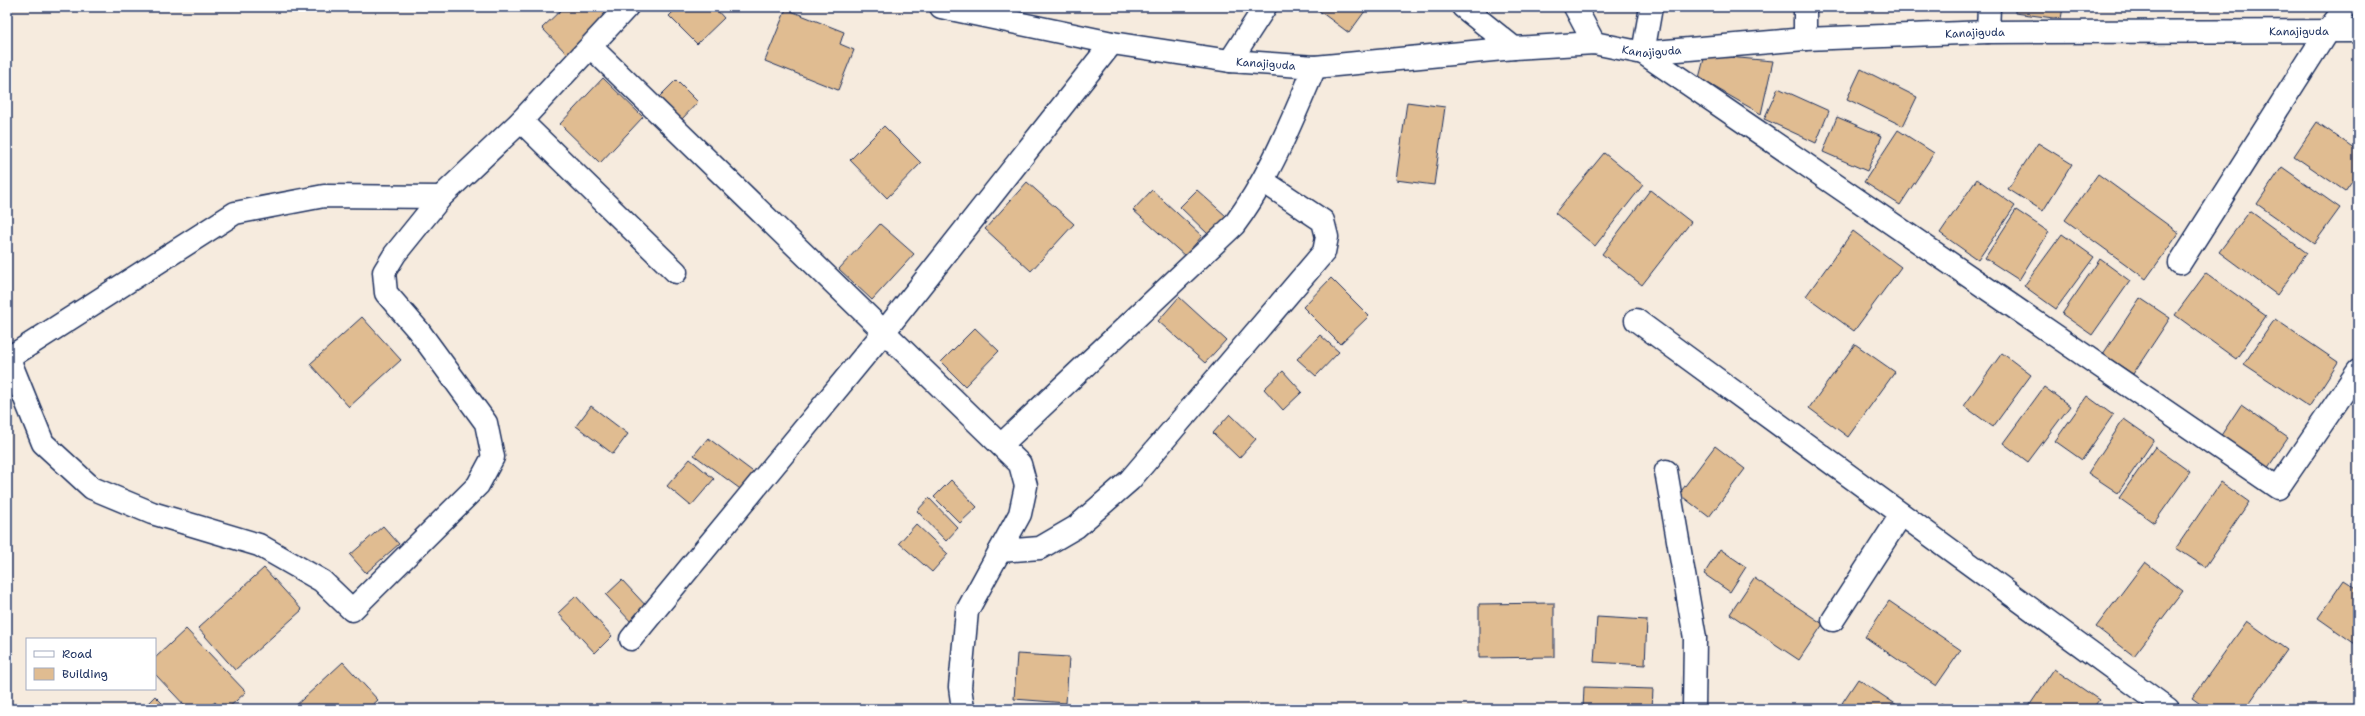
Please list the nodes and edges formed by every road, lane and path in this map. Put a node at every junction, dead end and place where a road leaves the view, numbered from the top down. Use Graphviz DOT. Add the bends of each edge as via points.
graph roads {
  1 [pos="628,7"];
  2 [pos="942,7"];
  3 [pos="1265,7"];
  4 [pos="1463,7"];
  5 [pos="1575,7"];
  6 [pos="1651,7"];
  7 [pos="1805,7"];
  8 [pos="1989,7"];
  9 [pos="2346,7"];
  10 [pos="2328,30"];
  11 [pos="2358,31"];
  12 [pos="1988,32"];
  13 [pos="1805,38"];
  14 [pos="1112,43"];
  15 [pos="1594,43"];
  16 [pos="591,47"];
  17 [pos="1514,48"];
  18 [pos="1643,53"];
  19 [pos="1230,61"];
  20 [pos="1315,67"];
  21 [pos="521,121"];
  22 [pos="1263,182"];
  23 [pos="441,197"];
  24 [pos="2180,263"];
  25 [pos="676,272"];
  26 [pos="1636,320"];
  27 [pos="884,332"];
  28 [pos="8,357"];
  29 [pos="2358,371"];
  30 [pos="1001,445"];
  31 [pos="1666,471"];
  32 [pos="1901,515"];
  33 [pos="1000,551"];
  34 [pos="1833,620"];
  35 [pos="631,639"];
  36 [pos="963,709"];
  37 [pos="1694,709"];
  38 [pos="2168,709"];
  1 -- 16 [label="street"];
  2 -- 14 [label="street, Kanajiguda"];
  3 -- 19 [label="street"];
  4 -- 17 [label="street"];
  5 -- 15 [label="street"];
  6 -- 18 [label="street"];
  7 -- 13 [label="street"];
  8 -- 12 [label="street"];
  9 -- 10 [label="street"];
  10 -- 11 [label="street, Kanajiguda"];
  10 -- 12 [label="street, Kanajiguda"];
  10 -- 24 [label="street"];
  12 -- 13 [label="street, Kanajiguda"];
  13 -- 18 [label="street, Kanajiguda"];
  14 -- 19 [label="street, Kanajiguda"];
  14 -- 27 [label="street"];
  15 -- 17 [label="street, Kanajiguda"];
  15 -- 18 [label="street, Kanajiguda"];
  16 -- 21 [label="street"];
  16 -- 27 [label="street"];
  17 -- 20 [label="street, Kanajiguda"];
  18 -- 29 [label="street" via="2278,488"];
  19 -- 20 [label="street, Kanajiguda"];
  20 -- 22 [label="street"];
  21 -- 23 [label="street"];
  21 -- 25 [label="street"];
  22 -- 30 [label="street" via="1234,225"];
  22 -- 33 [label="street" via="1323,221 1327,237 1324,252 1130,480 1076,527 1040,548"];
  23 -- 28 [label="street" via="324,196 236,213"];
  23 -- 28 [label="street" via="395,254 384,272 386,293 418,330 486,424 493,457 478,485 352,610 322,580 259,545 152,513 92,488 43,443"];
  26 -- 32 [label="street"];
  27 -- 30 [label="street"];
  27 -- 35 [label="street"];
  30 -- 33 [label="street" via="1020,464 1026,486 1020,514"];
  31 -- 37 [label="street" via="1695,638"];
  32 -- 34 [label="street"];
  32 -- 38 [label="street"];
  33 -- 36 [label="street" via="968,611 960,687"];
}
